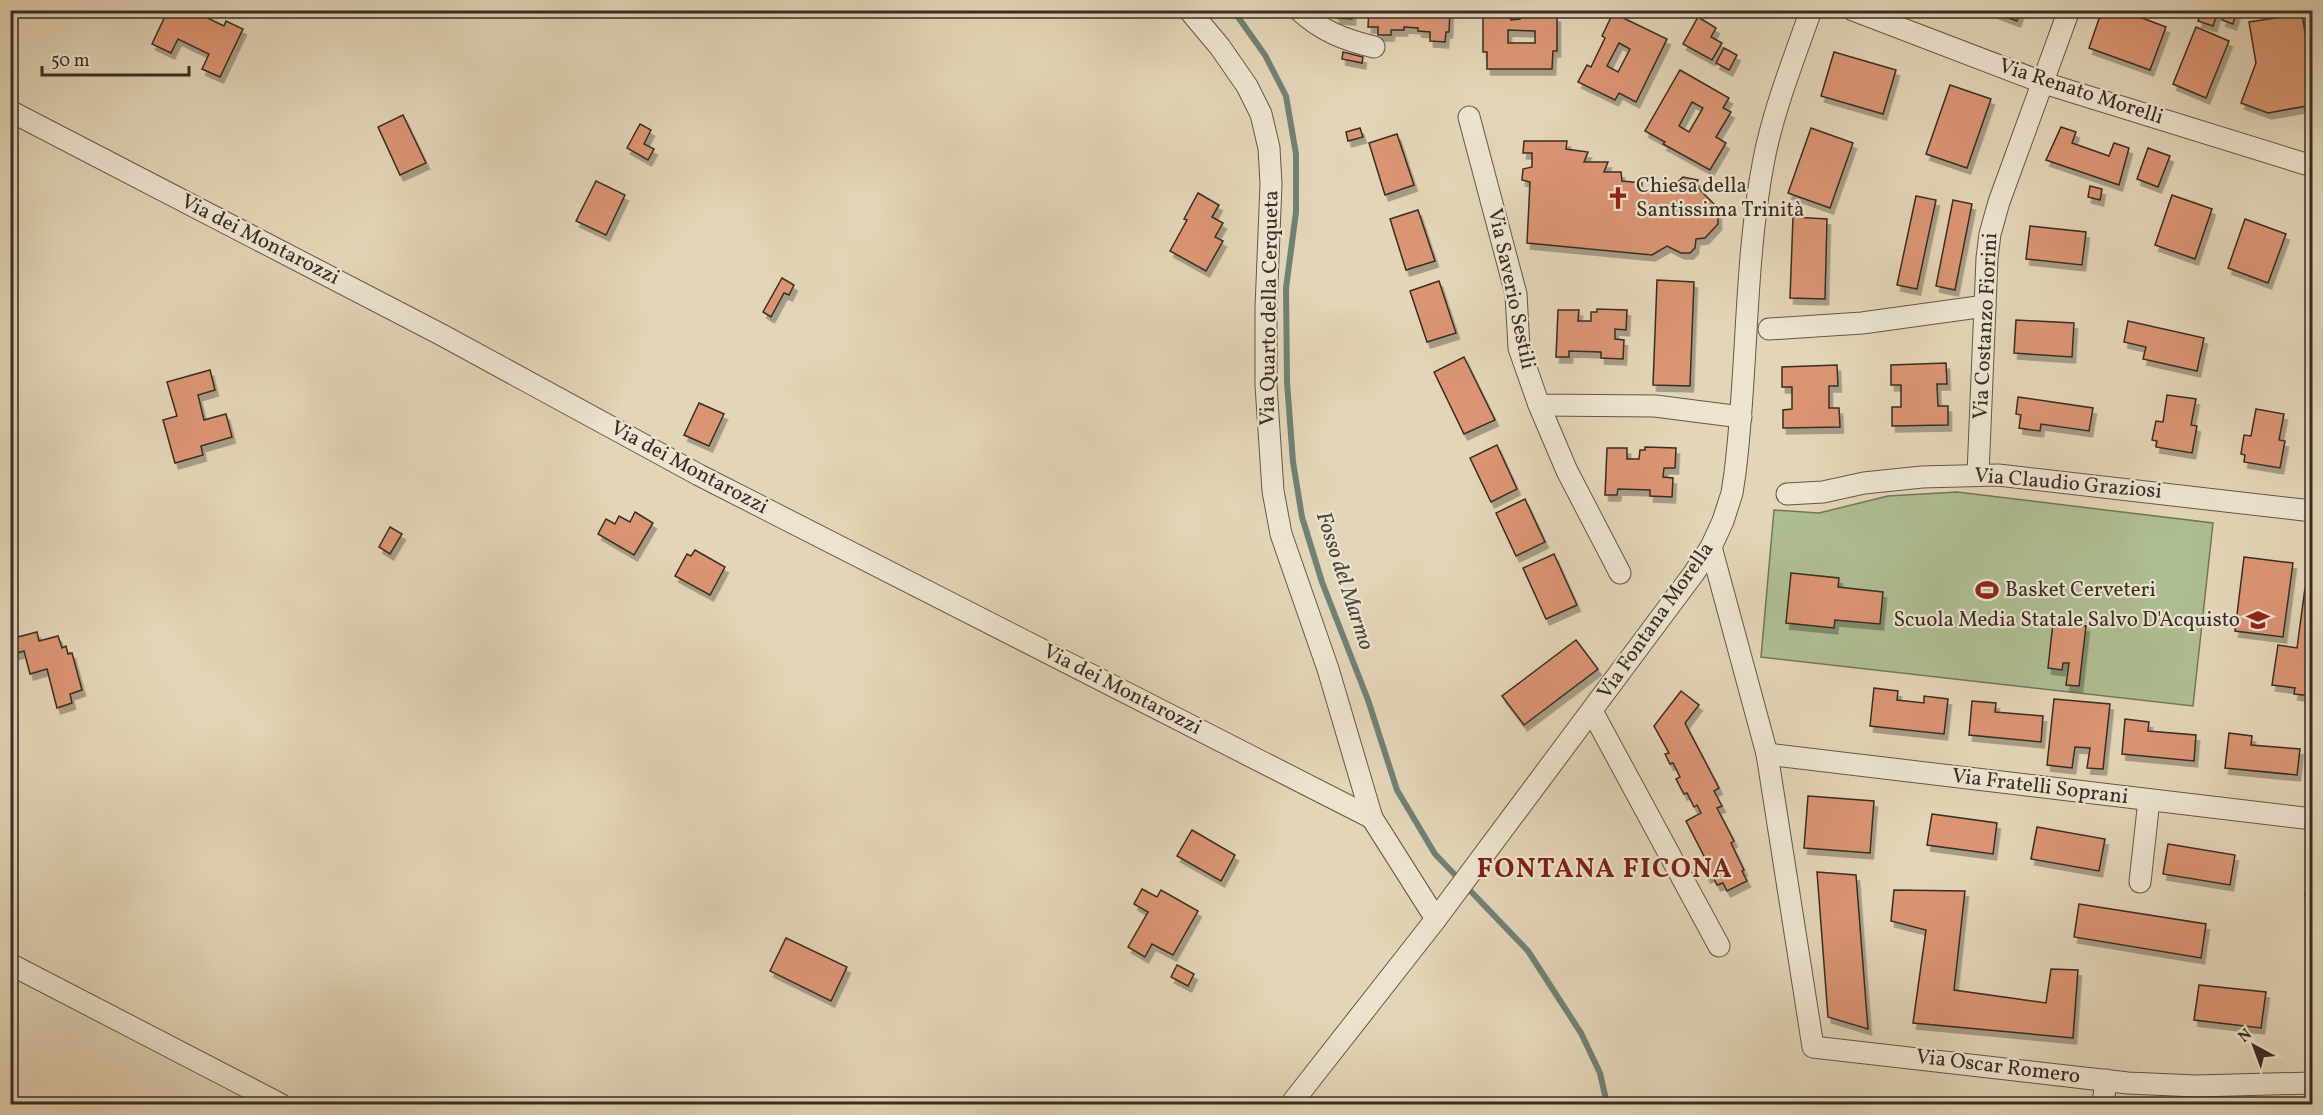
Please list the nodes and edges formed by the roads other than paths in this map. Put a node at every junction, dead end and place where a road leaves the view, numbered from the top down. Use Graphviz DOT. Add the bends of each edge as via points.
graph roads {
  1 [pos="1189,10"];
  2 [pos="1299,10"];
  3 [pos="1811,10"];
  4 [pos="1853,10"];
  5 [pos="2069,10"];
  6 [pos="1374,47"];
  7 [pos="2044,82"];
  8 [pos="10,111"];
  9 [pos="1469,117"];
  10 [pos="2313,166"];
  11 [pos="1985,306"];
  12 [pos="1769,328"];
  13 [pos="1539,405"];
  14 [pos="1741,417"];
  15 [pos="1978,474"];
  16 [pos="1788,494"];
  17 [pos="2313,511"];
  18 [pos="1711,547"];
  19 [pos="1620,573"];
  20 [pos="1592,711"];
  21 [pos="1767,754"];
  22 [pos="2149,800"];
  23 [pos="1372,818"];
  24 [pos="2313,819"];
  25 [pos="2140,882"];
  26 [pos="1442,911"];
  27 [pos="1719,946"];
  28 [pos="10,964"];
  29 [pos="2106,1080"];
  30 [pos="2313,1083"];
  31 [pos="280,1104"];
  32 [pos="1291,1104"];
  33 [pos="2103,1104"];
  1 -- 23 [label="street, Via Quarto della Cerqueta" via="1247,86 1266,131 1271,184 1266,366 1275,506 1283,542 1328,669"];
  2 -- 6 [label="street" via="1335,35"];
  3 -- 14 [label="street, Via Fontana Morella" via="1776,111 1760,183"];
  4 -- 7 [label="street, Via Renato Morelli"];
  5 -- 7 [label="street, Via Costanzo Fiorini"];
  7 -- 10 [label="street, Via Renato Morelli"];
  7 -- 11 [label="street, Via Costanzo Fiorini" via="1992,222"];
  8 -- 23 [label="street, Via dei Montarozzi" via="442,334 699,475"];
  9 -- 13 [label="street, Via Saverio Sestili" via="1516,294 1519,348"];
  11 -- 12 [label="street" via="1862,323"];
  11 -- 15 [label="street, Via Costanzo Fiorini"];
  13 -- 14 [label="street" via="1655,406"];
  13 -- 19 [label="street, Via Saverio Sestili" via="1567,471"];
  14 -- 18 [label="street, Via Fontana Morella" via="1732,493"];
  15 -- 16 [label="street, Via Claudio Graziosi" via="1900,479"];
  15 -- 17 [label="street, Via Claudio Graziosi"];
  18 -- 20 [label="street, Via Fontana Morella"];
  18 -- 21 [label="street"];
  20 -- 26 [label="street, Via Fontana Morella"];
  20 -- 27 [label="street"];
  21 -- 22 [label="street, Via Fratelli Soprani"];
  21 -- 29 [label="street, Via Oscar Romero" via="1820,1047"];
  22 -- 24 [label="street, Via Fratelli Soprani"];
  22 -- 25 [label="street"];
  23 -- 26 [label="street, Via Quarto della Cerqueta"];
  26 -- 32 [label="street, Via Fontana Morella"];
  28 -- 31 [label="street"];
  29 -- 30 [label="street, Via Oscar Romero" via="2184,1086"];
  29 -- 33 [label="street"];
}
